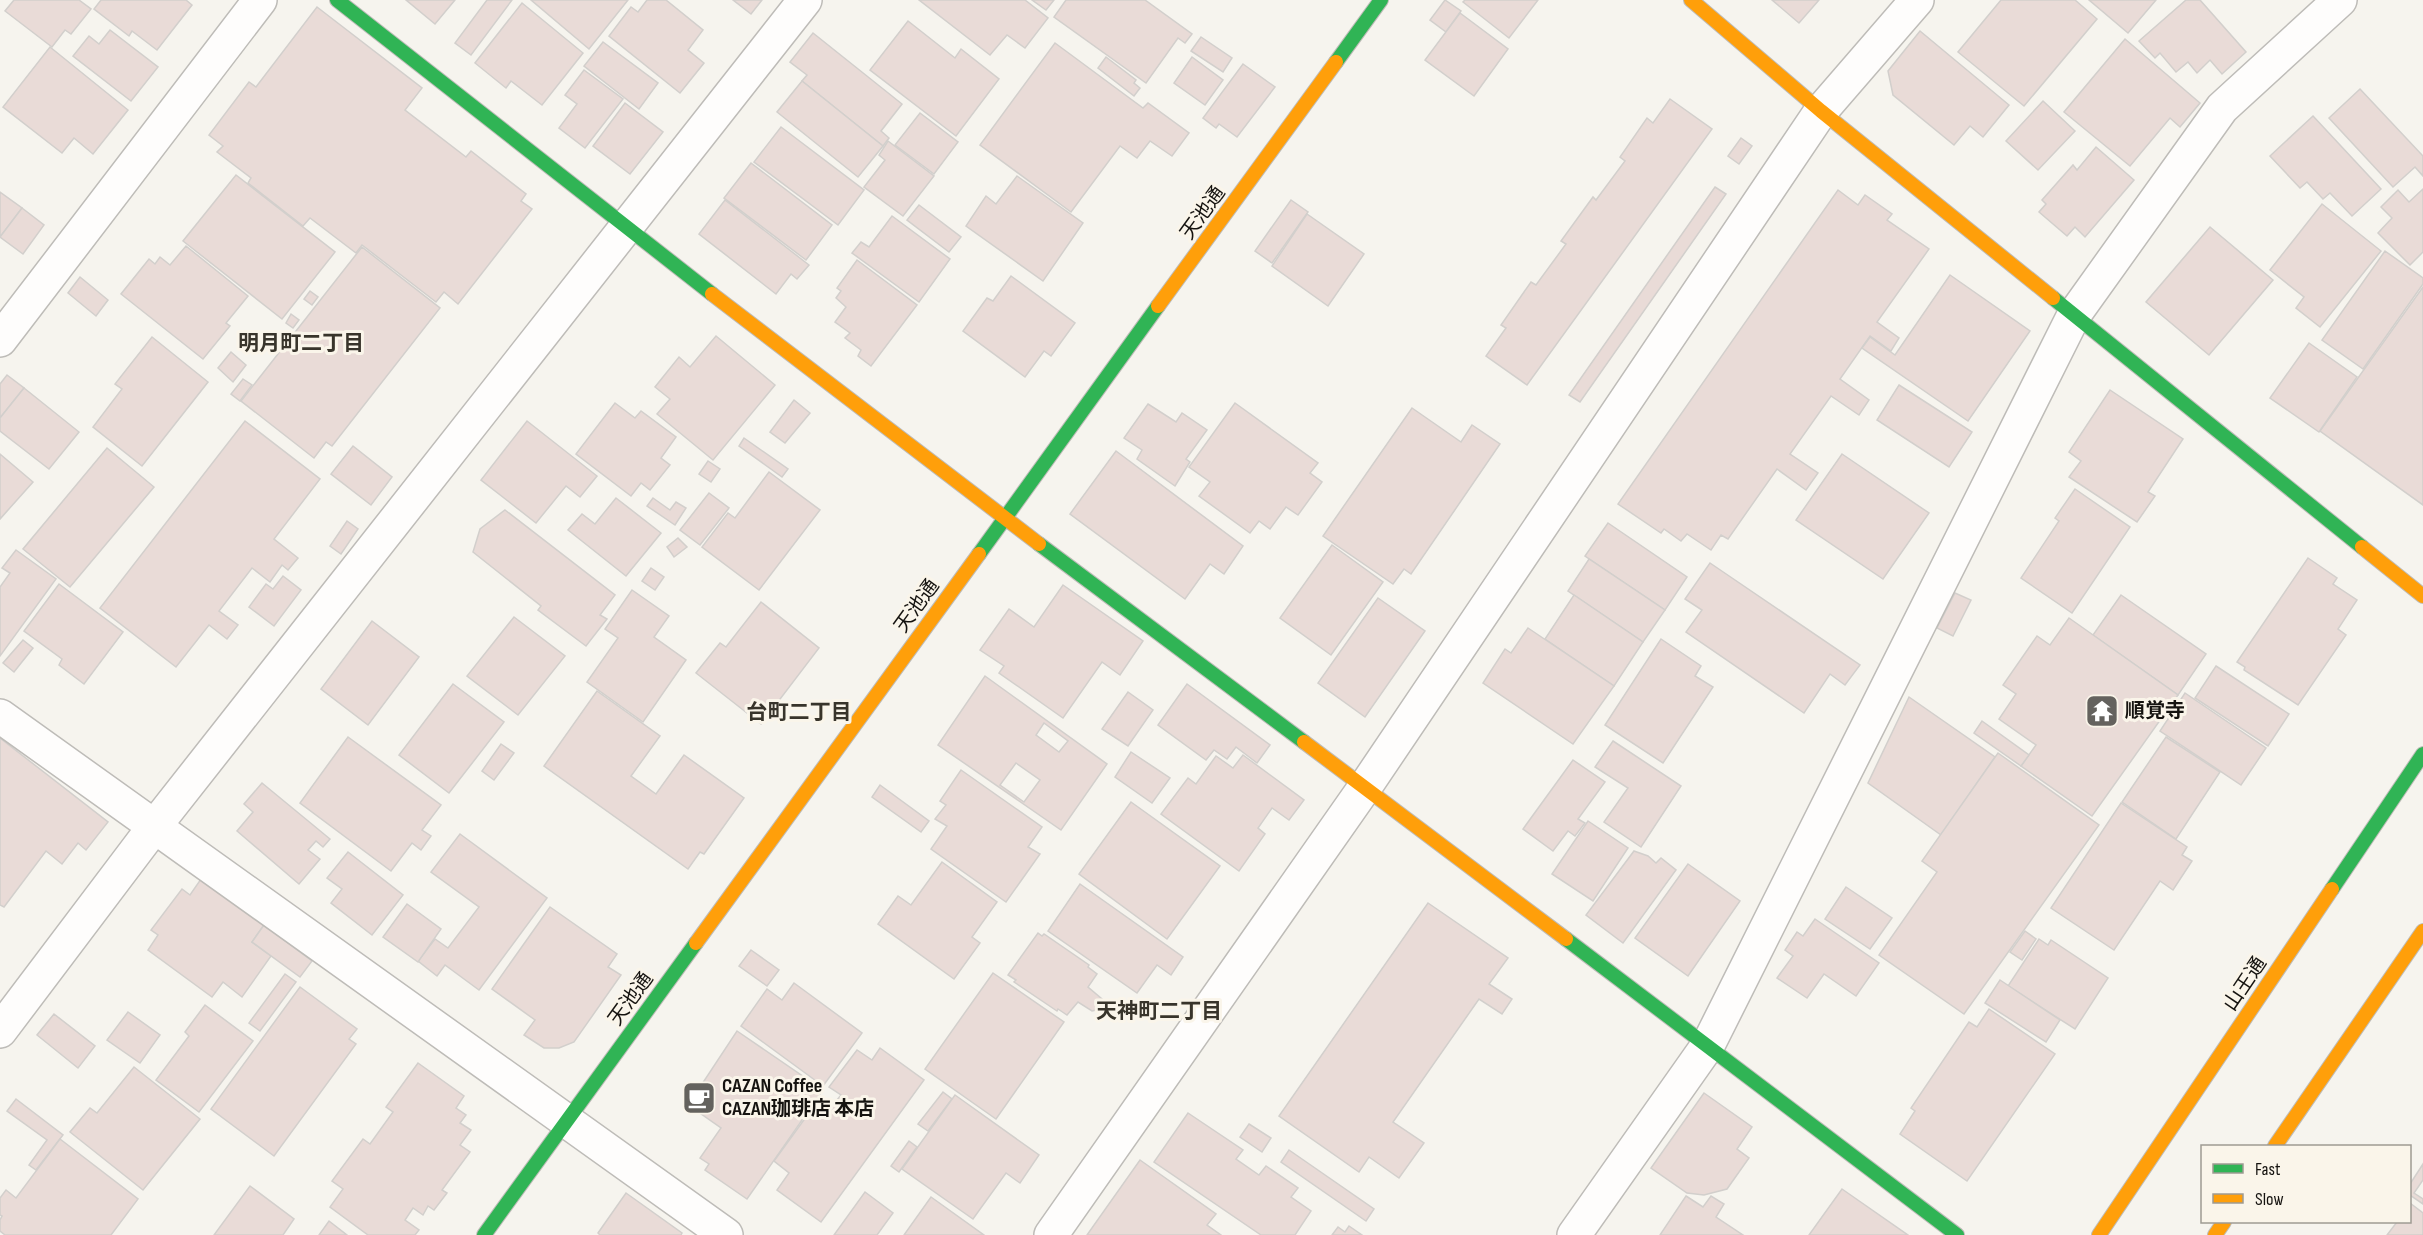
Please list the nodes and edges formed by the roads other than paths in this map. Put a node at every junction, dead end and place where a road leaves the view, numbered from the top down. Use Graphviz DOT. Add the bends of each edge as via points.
graph roads {
  1 [pos="260,0"];
  2 [pos="338,0"];
  3 [pos="805,0"];
  4 [pos="1381,0"];
  5 [pos="1691,0"];
  6 [pos="1917,0"];
  7 [pos="2340,0"];
  8 [pos="1821,111"];
  9 [pos="625,226"];
  10 [pos="2074,315"];
  11 [pos="0,340"];
  12 [pos="1005,518"];
  13 [pos="2423,596"];
  14 [pos="0,716"];
  15 [pos="2423,754"];
  16 [pos="1365,787"];
  17 [pos="154,827"];
  18 [pos="2423,931"];
  19 [pos="0,1031"];
  20 [pos="1708,1045"];
  21 [pos="566,1122"];
  22 [pos="2277,1145"];
  23 [pos="484,1235"];
  24 [pos="726,1235"];
  25 [pos="1051,1235"];
  26 [pos="1574,1235"];
  27 [pos="1957,1235"];
  28 [pos="2099,1235"];
  1 -- 11 [label="street"];
  2 -- 9 [label="street"];
  3 -- 9 [label="street"];
  4 -- 12 [label="street, 天池通"];
  5 -- 8 [label="street"];
  6 -- 8 [label="street"];
  7 -- 10 [label="street" via="2222,108"];
  8 -- 10 [label="street"];
  8 -- 16 [label="street"];
  9 -- 12 [label="street"];
  9 -- 17 [label="street"];
  10 -- 13 [label="street"];
  10 -- 20 [label="street"];
  12 -- 16 [label="street"];
  12 -- 21 [label="street, 天池通"];
  14 -- 17 [label="street"];
  15 -- 28 [label="street, 山王通"];
  16 -- 20 [label="street"];
  16 -- 25 [label="street"];
  17 -- 19 [label="street"];
  17 -- 21 [label="street"];
  18 -- 22 [label="street"];
  20 -- 26 [label="street"];
  20 -- 27 [label="street"];
  21 -- 23 [label="street, 天池通"];
  21 -- 24 [label="street"];
}
